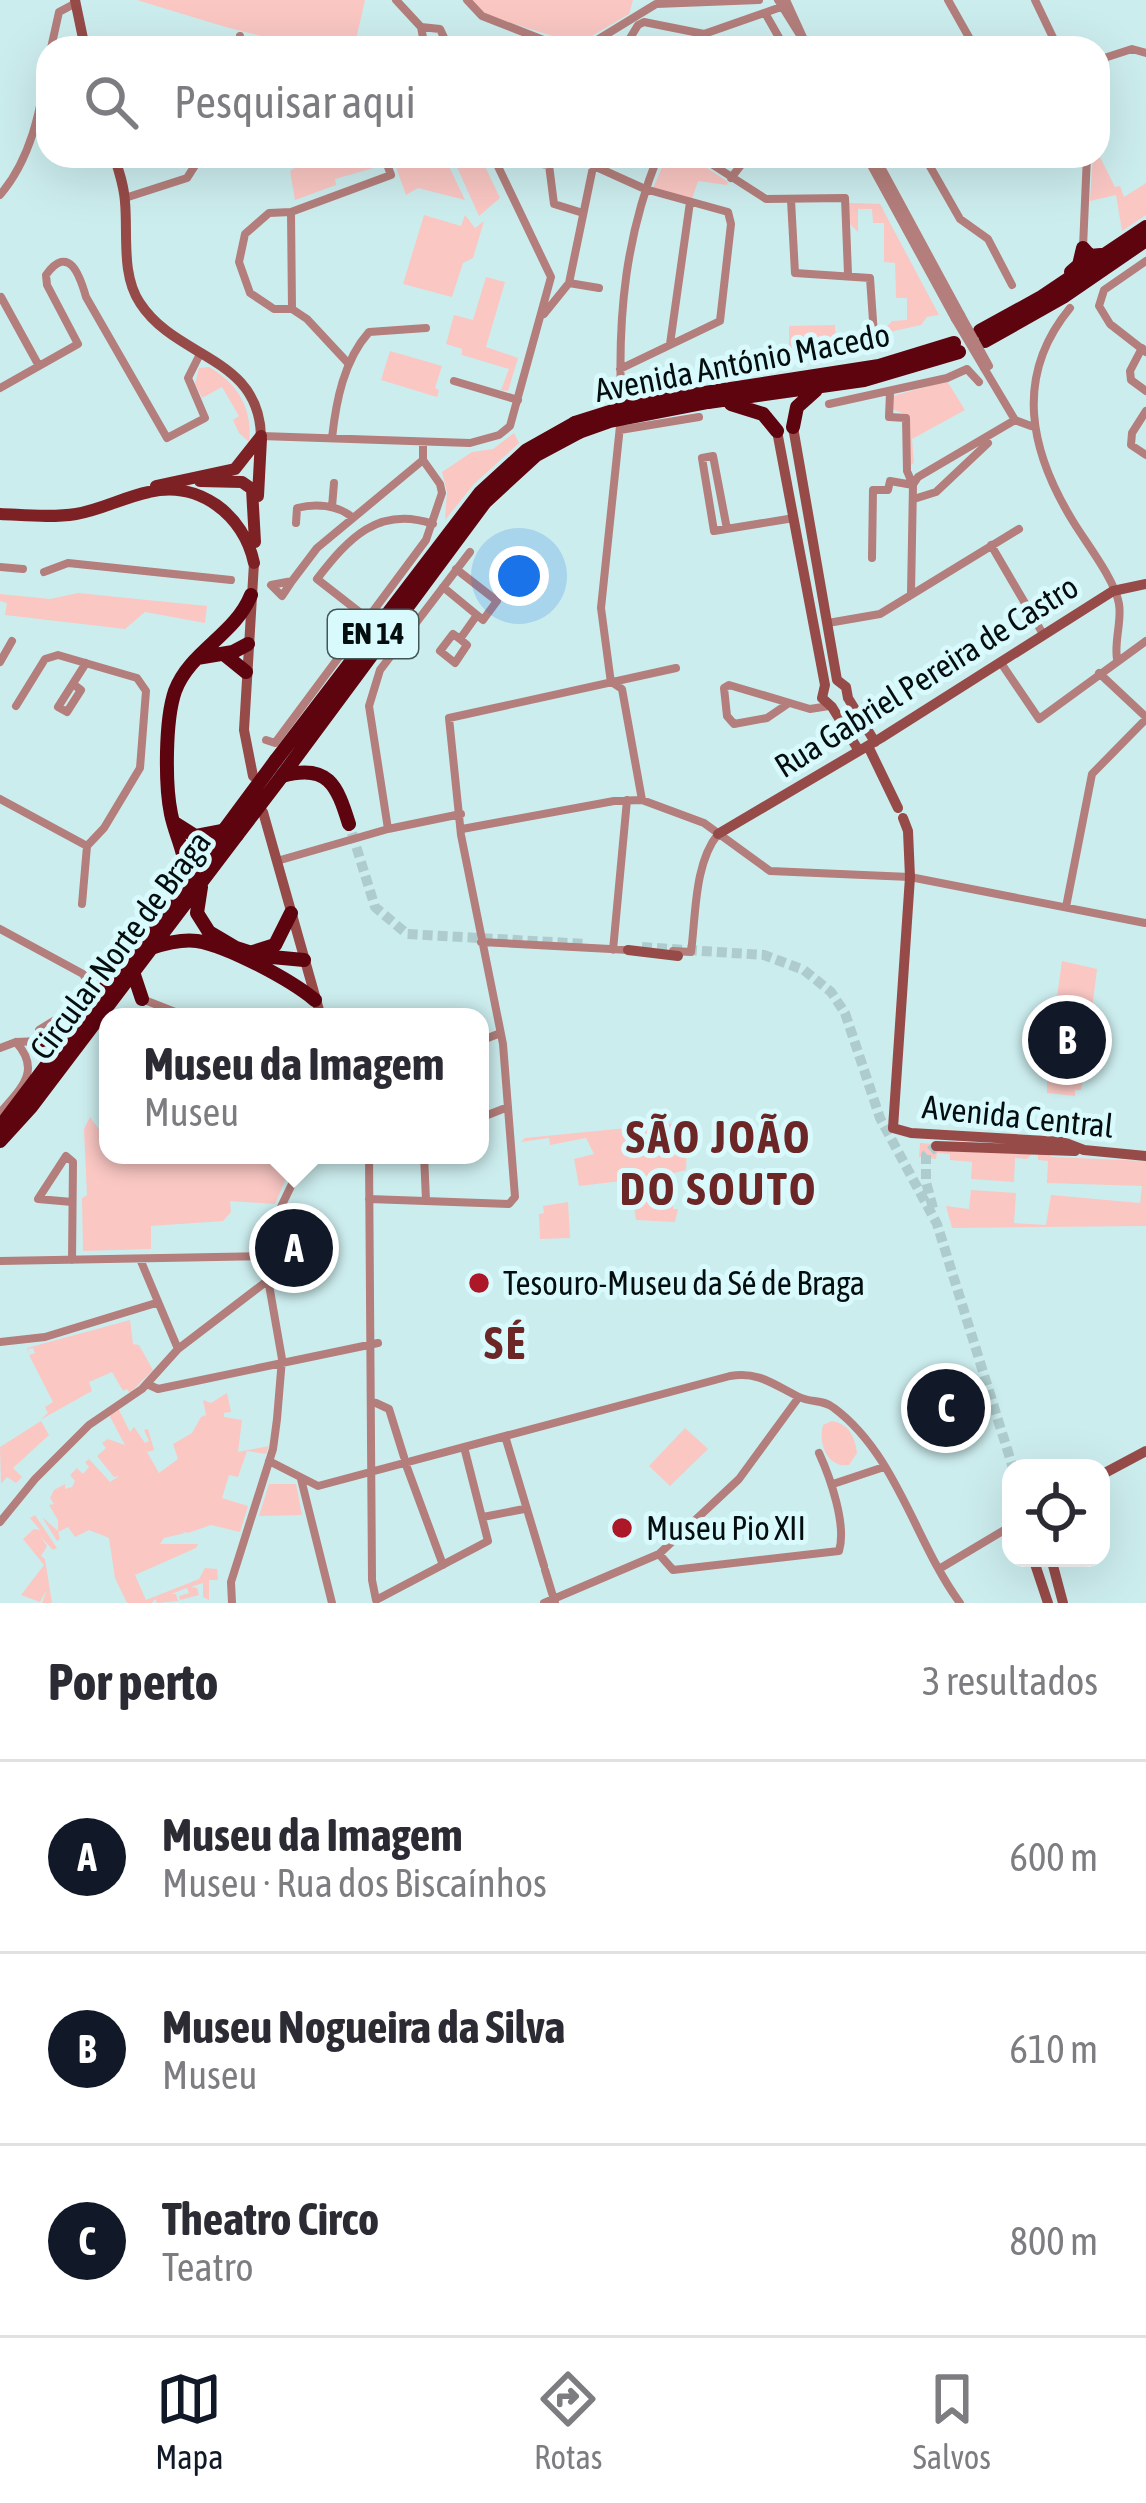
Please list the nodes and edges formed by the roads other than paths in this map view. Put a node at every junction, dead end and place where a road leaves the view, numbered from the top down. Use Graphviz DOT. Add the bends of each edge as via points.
graph roads {
  1 [pos="396,0"];
  2 [pos="466,0"];
  3 [pos="760,0"];
  4 [pos="948,0"];
  5 [pos="1034,0"];
  6 [pos="74,2"];
  7 [pos="782,2"];
  8 [pos="765,13"];
  9 [pos="77,21"];
  10 [pos="422,27"];
  11 [pos="54,32"];
  12 [pos="704,34"];
  13 [pos="53,36"];
  14 [pos="81,36"];
  15 [pos="423,36"];
  16 [pos="443,36"];
  17 [pos="534,36"];
  18 [pos="604,36"];
  19 [pos="631,36"];
  20 [pos="778,36"];
  21 [pos="799,36"];
  22 [pos="968,36"];
  23 [pos="1052,36"];
  24 [pos="1146,53"];
  25 [pos="1110,56"];
  26 [pos="36,120"];
  27 [pos="117,168"];
  28 [pos="193,168"];
  29 [pos="388,168"];
  30 [pos="499,168"];
  31 [pos="550,168"];
  32 [pos="594,168"];
  33 [pos="598,168"];
  34 [pos="653,168"];
  35 [pos="716,168"];
  36 [pos="740,168"];
  37 [pos="877,168"];
  38 [pos="931,168"];
  39 [pos="1087,168"];
  40 [pos="731,178"];
  41 [pos="645,189"];
  42 [pos="0,195"];
  43 [pos="125,198"];
  44 [pos="791,200"];
  45 [pos="690,202"];
  46 [pos="291,212"];
  47 [pos="583,214"];
  48 [pos="1146,226"];
  49 [pos="1146,240"];
  50 [pos="1083,248"];
  51 [pos="1110,252"];
  52 [pos="1146,261"];
  53 [pos="848,274"];
  54 [pos="569,283"];
  55 [pos="1012,285"];
  56 [pos="599,288"];
  57 [pos="1045,295"];
  58 [pos="1,296"];
  59 [pos="1070,308"];
  60 [pos="292,309"];
  61 [pos="543,315"];
  62 [pos="426,328"];
  63 [pos="874,335"];
  64 [pos="670,344"];
  65 [pos="1144,350"];
  66 [pos="201,352"];
  67 [pos="347,362"];
  68 [pos="39,367"];
  69 [pos="620,369"];
  70 [pos="454,381"];
  71 [pos="979,382"];
  72 [pos="838,384"];
  73 [pos="0,388"];
  74 [pos="1146,391"];
  75 [pos="890,393"];
  76 [pos="620,398"];
  77 [pos="706,398"];
  78 [pos="518,400"];
  79 [pos="830,404"];
  80 [pos="1146,411"];
  81 [pos="699,417"];
  82 [pos="1015,420"];
  83 [pos="1033,427"];
  84 [pos="785,429"];
  85 [pos="332,438"];
  86 [pos="281,440"];
  87 [pos="988,442"];
  88 [pos="423,443"];
  89 [pos="259,445"];
  90 [pos="1146,455"];
  91 [pos="423,460"];
  92 [pos="232,482"];
  93 [pos="163,484"];
  94 [pos="334,484"];
  95 [pos="913,485"];
  96 [pos="254,498"];
  97 [pos="917,498"];
  98 [pos="122,500"];
  99 [pos="332,507"];
  100 [pos="226,511"];
  101 [pos="0,514"];
  102 [pos="352,518"];
  103 [pos="794,518"];
  104 [pos="808,522"];
  105 [pos="296,523"];
  106 [pos="434,524"];
  107 [pos="728,529"];
  108 [pos="1019,529"];
  109 [pos="255,542"];
  110 [pos="991,545"];
  111 [pos="470,552"];
  112 [pos="872,559"];
  113 [pos="254,563"];
  114 [pos="0,567"];
  115 [pos="23,569"];
  116 [pos="456,569"];
  117 [pos="818,571"];
  118 [pos="44,572"];
  119 [pos="803,574"];
  120 [pos="231,580"];
  121 [pos="292,580"];
  122 [pos="1146,584"];
  123 [pos="443,587"];
  124 [pos="1113,591"];
  125 [pos="910,594"];
  126 [pos="251,596"];
  127 [pos="477,615"];
  128 [pos="367,618"];
  129 [pos="828,623"];
  130 [pos="1043,634"];
  131 [pos="460,639"];
  132 [pos="12,641"];
  133 [pos="1146,641"];
  134 [pos="248,644"];
  135 [pos="212,651"];
  136 [pos="1117,659"];
  137 [pos="0,662"];
  138 [pos="86,663"];
  139 [pos="1000,663"];
  140 [pos="676,668"];
  141 [pos="247,672"];
  142 [pos="1099,673"];
  143 [pos="831,682"];
  144 [pos="611,683"];
  145 [pos="73,684"];
  146 [pos="848,698"];
  147 [pos="880,702"];
  148 [pos="789,703"];
  149 [pos="16,706"];
  150 [pos="830,706"];
  151 [pos="859,717"];
  152 [pos="1146,718"];
  153 [pos="266,740"];
  154 [pos="867,746"];
  155 [pos="279,768"];
  156 [pos="253,776"];
  157 [pos="0,799"];
  158 [pos="627,800"];
  159 [pos="643,800"];
  160 [pos="263,812"];
  161 [pos="462,814"];
  162 [pos="172,819"];
  163 [pos="349,824"];
  164 [pos="388,829"];
  165 [pos="462,829"];
  166 [pos="713,830"];
  167 [pos="231,832"];
  168 [pos="87,845"];
  169 [pos="277,861"];
  170 [pos="910,877"];
  171 [pos="203,881"];
  172 [pos="184,884"];
  173 [pos="82,904"];
  174 [pos="1066,907"];
  175 [pos="291,914"];
  176 [pos="1146,923"];
  177 [pos="0,929"];
  178 [pos="481,942"];
  179 [pos="151,948"];
  180 [pos="613,950"];
  181 [pos="628,950"];
  182 [pos="248,952"];
  183 [pos="678,956"];
  184 [pos="304,960"];
  185 [pos="272,971"];
  186 [pos="133,972"];
  187 [pos="142,999"];
  188 [pos="315,1000"];
  189 [pos="106,1008"];
  190 [pos="165,1008"];
  191 [pos="318,1008"];
  192 [pos="99,1017"];
  193 [pos="78,1025"];
  194 [pos="498,1034"];
  195 [pos="489,1038"];
  196 [pos="39,1041"];
  197 [pos="16,1042"];
  198 [pos="0,1048"];
  199 [pos="31,1107"];
  200 [pos="508,1107"];
  201 [pos="0,1113"];
  202 [pos="489,1114"];
  203 [pos="0,1127"];
  204 [pos="0,1142"];
  205 [pos="936,1146"];
  206 [pos="1084,1150"];
  207 [pos="0,1155"];
  208 [pos="1146,1156"];
  209 [pos="302,1164"];
  210 [pos="369,1164"];
  211 [pos="424,1164"];
  212 [pos="369,1199"];
  213 [pos="426,1200"];
  214 [pos="71,1202"];
  215 [pos="264,1256"];
  216 [pos="140,1259"];
  217 [pos="72,1260"];
  218 [pos="0,1261"];
  219 [pos="267,1280"];
  220 [pos="156,1303"];
  221 [pos="0,1342"];
  222 [pos="374,1344"];
  223 [pos="178,1348"];
  224 [pos="282,1363"];
  225 [pos="147,1384"];
  226 [pos="800,1397"];
  227 [pos="376,1403"];
  228 [pos="505,1436"];
  229 [pos="464,1447"];
  230 [pos="1146,1450"];
  231 [pos="819,1453"];
  232 [pos="404,1460"];
  233 [pos="269,1461"];
  234 [pos="884,1467"];
  235 [pos="1110,1470"];
  236 [pos="373,1471"];
  237 [pos="302,1479"];
  238 [pos="832,1484"];
  239 [pos="524,1509"];
  240 [pos="483,1517"];
  241 [pos="0,1522"];
  242 [pos="1002,1531"];
  243 [pos="659,1554"];
  244 [pos="443,1564"];
  245 [pos="1041,1567"];
  246 [pos="1052,1567"];
  247 [pos="939,1569"];
  248 [pos="551,1601"];
  249 [pos="377,1602"];
  250 [pos="232,1603"];
  251 [pos="332,1603"];
  252 [pos="960,1603"];
  253 [pos="1055,1603"];
  1 -- 10 [label="street"];
  2 -- 17 [label="street" via="482,16"];
  3 -- 18 [label="street" via="656,4"];
  4 -- 22 [label="street"];
  5 -- 23 [label="street"];
  6 -- 9 [label="street"];
  6 -- 11 [label="street" via="59,12"];
  7 -- 8 [label="street"];
  7 -- 21 [label="street"];
  8 -- 12 [label="street"];
  8 -- 20 [label="street"];
  9 -- 11 [label="street"];
  9 -- 14 [label="street"];
  10 -- 15 [label="street"];
  10 -- 16 [label="street"];
  11 -- 13 [label="street"];
  12 -- 19 [label="street" via="644,22"];
  24 -- 25 [label="street"];
  26 -- 42 [label="street" via="22,164"];
  27 -- 43 [label="street"];
  28 -- 43 [label="street" via="187,178"];
  29 -- 46 [label="street" via="391,175"];
  30 -- 61 [label="street" via="548,270"];
  31 -- 47 [label="street" via="554,204"];
  32 -- 47 [label="street"];
  33 -- 41 [label="street"];
  34 -- 41 [label="street"];
  35 -- 40 [label="street"];
  36 -- 40 [label="street"];
  37 -- 82 [label="street, bridge"];
  38 -- 55 [label="street" via="960,219 988,239"];
  39 -- 50 [label="street"];
  40 -- 44 [label="street" via="766,199"];
  41 -- 45 [label="street"];
  41 -- 69 [label="street" via="621,299"];
  43 -- 66 [label="street" via="128,261 141,305"];
  44 -- 53 [label="street" via="795,273"];
  44 -- 53 [label="street" via="845,198"];
  45 -- 64 [label="street"];
  45 -- 64 [label="street" via="728,212 720,322"];
  46 -- 60 [label="street"];
  46 -- 60 [label="street" via="269,213 252,225 239,262 261,303"];
  47 -- 54 [label="street"];
  48 -- 51 [label="highway"];
  49 -- 57 [label="highway" via="1063,297 983,336"];
  50 -- 51 [label="highway" via="1090,256"];
  50 -- 57 [label="highway" via="1079,266"];
  51 -- 57 [label="highway"];
  52 -- 65 [label="street" via="1099,306"];
  53 -- 63 [label="street" via="872,283"];
  54 -- 56 [label="street"];
  54 -- 61 [label="street"];
  58 -- 68 [label="street"];
  59 -- 83 [label="street" via="1045,350"];
  60 -- 67 [label="street"];
  61 -- 78 [label="street"];
  62 -- 67 [label="street" via="369,332"];
  64 -- 69 [label="street"];
  65 -- 74 [label="street" via="1130,371"];
  66 -- 68 [label="street" via="188,378 205,418 166,438 86,297 81,274 64,263 52,266 47,285 78,344"];
  66 -- 89 [label="street" via="246,386"];
  67 -- 85 [label="street"];
  68 -- 73 [label="street"];
  69 -- 76 [label="street"];
  70 -- 78 [label="street"];
  71 -- 75 [label="street" via="967,369"];
  72 -- 77 [label="highway, Avenida António Macedo / EN 14"];
  72 -- 77 [label="highway, Avenida António Macedo / EN 14" via="924,366 957,348"];
  72 -- 84 [label="highway" via="802,400"];
  75 -- 79 [label="street"];
  75 -- 95 [label="street" via="889,417 906,418"];
  77 -- 84 [label="highway" via="756,409"];
  77 -- 155 [label="highway, Avenida António Macedo / EN 14, bridge" via="629,406 577,427 522,466 485,502"];
  78 -- 88 [label="street" via="499,435"];
  80 -- 90 [label="street" via="1131,438"];
  81 -- 144 [label="street" via="620,428 602,608"];
  82 -- 83 [label="street"];
  82 -- 95 [label="street"];
  83 -- 124 [label="street"];
  84 -- 103 [label="street"];
  84 -- 104 [label="street"];
  85 -- 86 [label="street"];
  85 -- 88 [label="street"];
  86 -- 89 [label="street"];
  86 -- 89 [label="street"];
  87 -- 97 [label="street" via="936,492"];
  88 -- 91 [label="street"];
  89 -- 92 [label="main road"];
  89 -- 93 [label="main road" via="235,469"];
  89 -- 96 [label="main road"];
  89 -- 109 [label="main road"];
  91 -- 102 [label="street"];
  91 -- 106 [label="street" via="442,494"];
  92 -- 93 [label="main road"];
  92 -- 96 [label="main road" via="248,484"];
  92 -- 100 [label="main road" via="220,497"];
  93 -- 98 [label="main road"];
  94 -- 99 [label="street"];
  95 -- 112 [label="street" via="890,481 888,490 873,490"];
  95 -- 125 [label="street"];
  96 -- 100 [label="main road" via="246,513"];
  96 -- 109 [label="main road"];
  98 -- 100 [label="main road" via="164,490"];
  98 -- 101 [label="main road" via="61,516"];
  99 -- 102 [label="street"];
  99 -- 105 [label="street" via="297,508"];
  100 -- 113 [label="main road"];
  102 -- 121 [label="street"];
  103 -- 104 [label="street"];
  103 -- 107 [label="street"];
  103 -- 119 [label="street"];
  104 -- 117 [label="street"];
  106 -- 128 [label="street"];
  106 -- 128 [label="street" via="414,518 363,529 317,579"];
  107 -- 107 [label="street" via="713,456 702,458 714,531"];
  108 -- 110 [label="street"];
  109 -- 113 [label="main road"];
  110 -- 125 [label="street"];
  110 -- 130 [label="street"];
  111 -- 116 [label="street"];
  113 -- 126 [label="street"];
  114 -- 115 [label="street"];
  116 -- 123 [label="street"];
  116 -- 127 [label="street" via="496,602 483,620"];
  117 -- 119 [label="street"];
  117 -- 129 [label="street"];
  118 -- 120 [label="street" via="68,563"];
  119 -- 143 [label="street"];
  122 -- 124 [label="street, Rua Gabriel Pereira de Castro"];
  123 -- 127 [label="street"];
  123 -- 164 [label="street" via="372,688"];
  124 -- 130 [label="street, Rua Gabriel Pereira de Castro"];
  124 -- 136 [label="street"];
  125 -- 129 [label="street" via="880,614"];
  126 -- 134 [label="street"];
  126 -- 135 [label="highway"];
  127 -- 131 [label="street"];
  128 -- 153 [label="street" via="274,743"];
  129 -- 143 [label="street"];
  130 -- 139 [label="street, Rua Gabriel Pereira de Castro"];
  132 -- 137 [label="street"];
  133 -- 136 [label="street"];
  134 -- 135 [label="highway" via="233,638"];
  134 -- 141 [label="street"];
  135 -- 141 [label="highway"];
  135 -- 162 [label="highway" via="182,676 172,703"];
  136 -- 142 [label="street"];
  138 -- 145 [label="street"];
  138 -- 149 [label="street" via="45,659"];
  138 -- 168 [label="street" via="136,678 146,692 140,768"];
  139 -- 142 [label="street" via="1033,715 1044,718"];
  139 -- 154 [label="street, Rua Gabriel Pereira de Castro"];
  140 -- 144 [label="street"];
  141 -- 156 [label="street" via="244,740"];
  142 -- 152 [label="street"];
  143 -- 146 [label="street" via="846,687"];
  143 -- 150 [label="street" via="822,698"];
  144 -- 159 [label="street" via="622,689"];
  144 -- 161 [label="street" via="449,718"];
  146 -- 150 [label="street"];
  146 -- 151 [label="street"];
  147 -- 151 [label="street"];
  148 -- 148 [label="street" via="729,685 724,688 734,724 767,718"];
  148 -- 150 [label="street"];
  150 -- 154 [label="street"];
  151 -- 154 [label="street"];
  152 -- 174 [label="street" via="1092,774"];
  154 -- 166 [label="street, Rua Gabriel Pereira de Castro" via="738,824"];
  154 -- 170 [label="street" via="908,831"];
  155 -- 163 [label="highway" via="327,778"];
  155 -- 167 [label="highway, Avenida António Macedo / EN 14, bridge"];
  157 -- 168 [label="street"];
  158 -- 159 [label="street"];
  158 -- 165 [label="street"];
  158 -- 180 [label="street"];
  159 -- 166 [label="street"];
  160 -- 169 [label="street"];
  161 -- 164 [label="street"];
  161 -- 165 [label="street"];
  162 -- 167 [label="highway" via="195,836"];
  162 -- 172 [label="highway" via="185,855"];
  164 -- 169 [label="street"];
  165 -- 178 [label="street"];
  166 -- 170 [label="street" via="770,871"];
  166 -- 181 [label="street" via="691,952"];
  167 -- 171 [label="highway, Circular Norte de Braga / EN 14"];
  167 -- 172 [label="highway, Circular Norte de Braga / EN 14"];
  168 -- 173 [label="street"];
  169 -- 175 [label="street"];
  170 -- 174 [label="street"];
  170 -- 206 [label="street, Avenida Central" via="892,1120 898,1131"];
  171 -- 179 [label="highway, Circular Norte de Braga / EN 14"];
  171 -- 182 [label="highway" via="200,919"];
  172 -- 193 [label="highway, Circular Norte de Braga / EN 14"];
  174 -- 176 [label="street"];
  175 -- 182 [label="highway" via="275,945"];
  175 -- 184 [label="street"];
  177 -- 196 [label="street" via="90,982 68,1012 39,1030"];
  178 -- 180 [label="street"];
  178 -- 194 [label="street"];
  179 -- 185 [label="highway" via="198,941"];
  179 -- 186 [label="highway, Circular Norte de Braga / EN 14"];
  180 -- 181 [label="street"];
  181 -- 183 [label="street"];
  182 -- 184 [label="highway"];
  184 -- 185 [label="highway"];
  184 -- 188 [label="street"];
  185 -- 188 [label="highway"];
  186 -- 187 [label="highway"];
  186 -- 189 [label="highway, Circular Norte de Braga / EN 14"];
  187 -- 190 [label="street"];
  188 -- 191 [label="street"];
  192 -- 199 [label="highway, Circular Norte de Braga / EN 14"];
  193 -- 196 [label="highway"];
  193 -- 203 [label="highway, Circular Norte de Braga / EN 14"];
  194 -- 195 [label="street"];
  194 -- 200 [label="street"];
  196 -- 197 [label="street"];
  197 -- 198 [label="street"];
  197 -- 201 [label="street" via="30,1075"];
  199 -- 204 [label="highway, Circular Norte de Braga / EN 14"];
  199 -- 207 [label="highway"];
  200 -- 202 [label="street"];
  200 -- 213 [label="street" via="514,1201"];
  205 -- 206 [label="street"];
  206 -- 208 [label="street, Avenida Central"];
  209 -- 215 [label="street"];
  210 -- 212 [label="street"];
  211 -- 213 [label="street"];
  212 -- 213 [label="street"];
  212 -- 222 [label="street"];
  214 -- 214 [label="street" via="73,1162 65,1156 38,1199"];
  214 -- 217 [label="street"];
  215 -- 216 [label="street"];
  215 -- 219 [label="street"];
  216 -- 217 [label="street"];
  216 -- 220 [label="street"];
  217 -- 218 [label="street"];
  219 -- 223 [label="street"];
  219 -- 224 [label="street"];
  220 -- 221 [label="street"];
  220 -- 223 [label="street"];
  222 -- 224 [label="street"];
  222 -- 236 [label="street"];
  223 -- 225 [label="street"];
  224 -- 225 [label="street" via="158,1389"];
  224 -- 233 [label="street"];
  225 -- 241 [label="street" via="79,1434"];
  226 -- 228 [label="street" via="753,1374 730,1376"];
  226 -- 234 [label="street" via="833,1407"];
  226 -- 243 [label="street" via="739,1479"];
  227 -- 232 [label="street" via="389,1409"];
  228 -- 229 [label="street"];
  228 -- 239 [label="street"];
  229 -- 232 [label="street"];
  229 -- 240 [label="street"];
  230 -- 235 [label="street"];
  231 -- 238 [label="street"];
  232 -- 236 [label="street"];
  232 -- 244 [label="street"];
  233 -- 237 [label="street"];
  233 -- 250 [label="street" via="231,1582"];
  234 -- 238 [label="street"];
  234 -- 247 [label="street"];
  236 -- 237 [label="street" via="313,1486"];
  236 -- 249 [label="street"];
  237 -- 251 [label="street"];
  238 -- 243 [label="street" via="840,1548 673,1570"];
  239 -- 240 [label="street"];
  239 -- 248 [label="street"];
  240 -- 244 [label="street" via="488,1541"];
  242 -- 247 [label="street"];
  243 -- 248 [label="street"];
  244 -- 249 [label="street"];
  245 -- 253 [label="street"];
  246 -- 253 [label="street"];
  247 -- 252 [label="street"];
}
